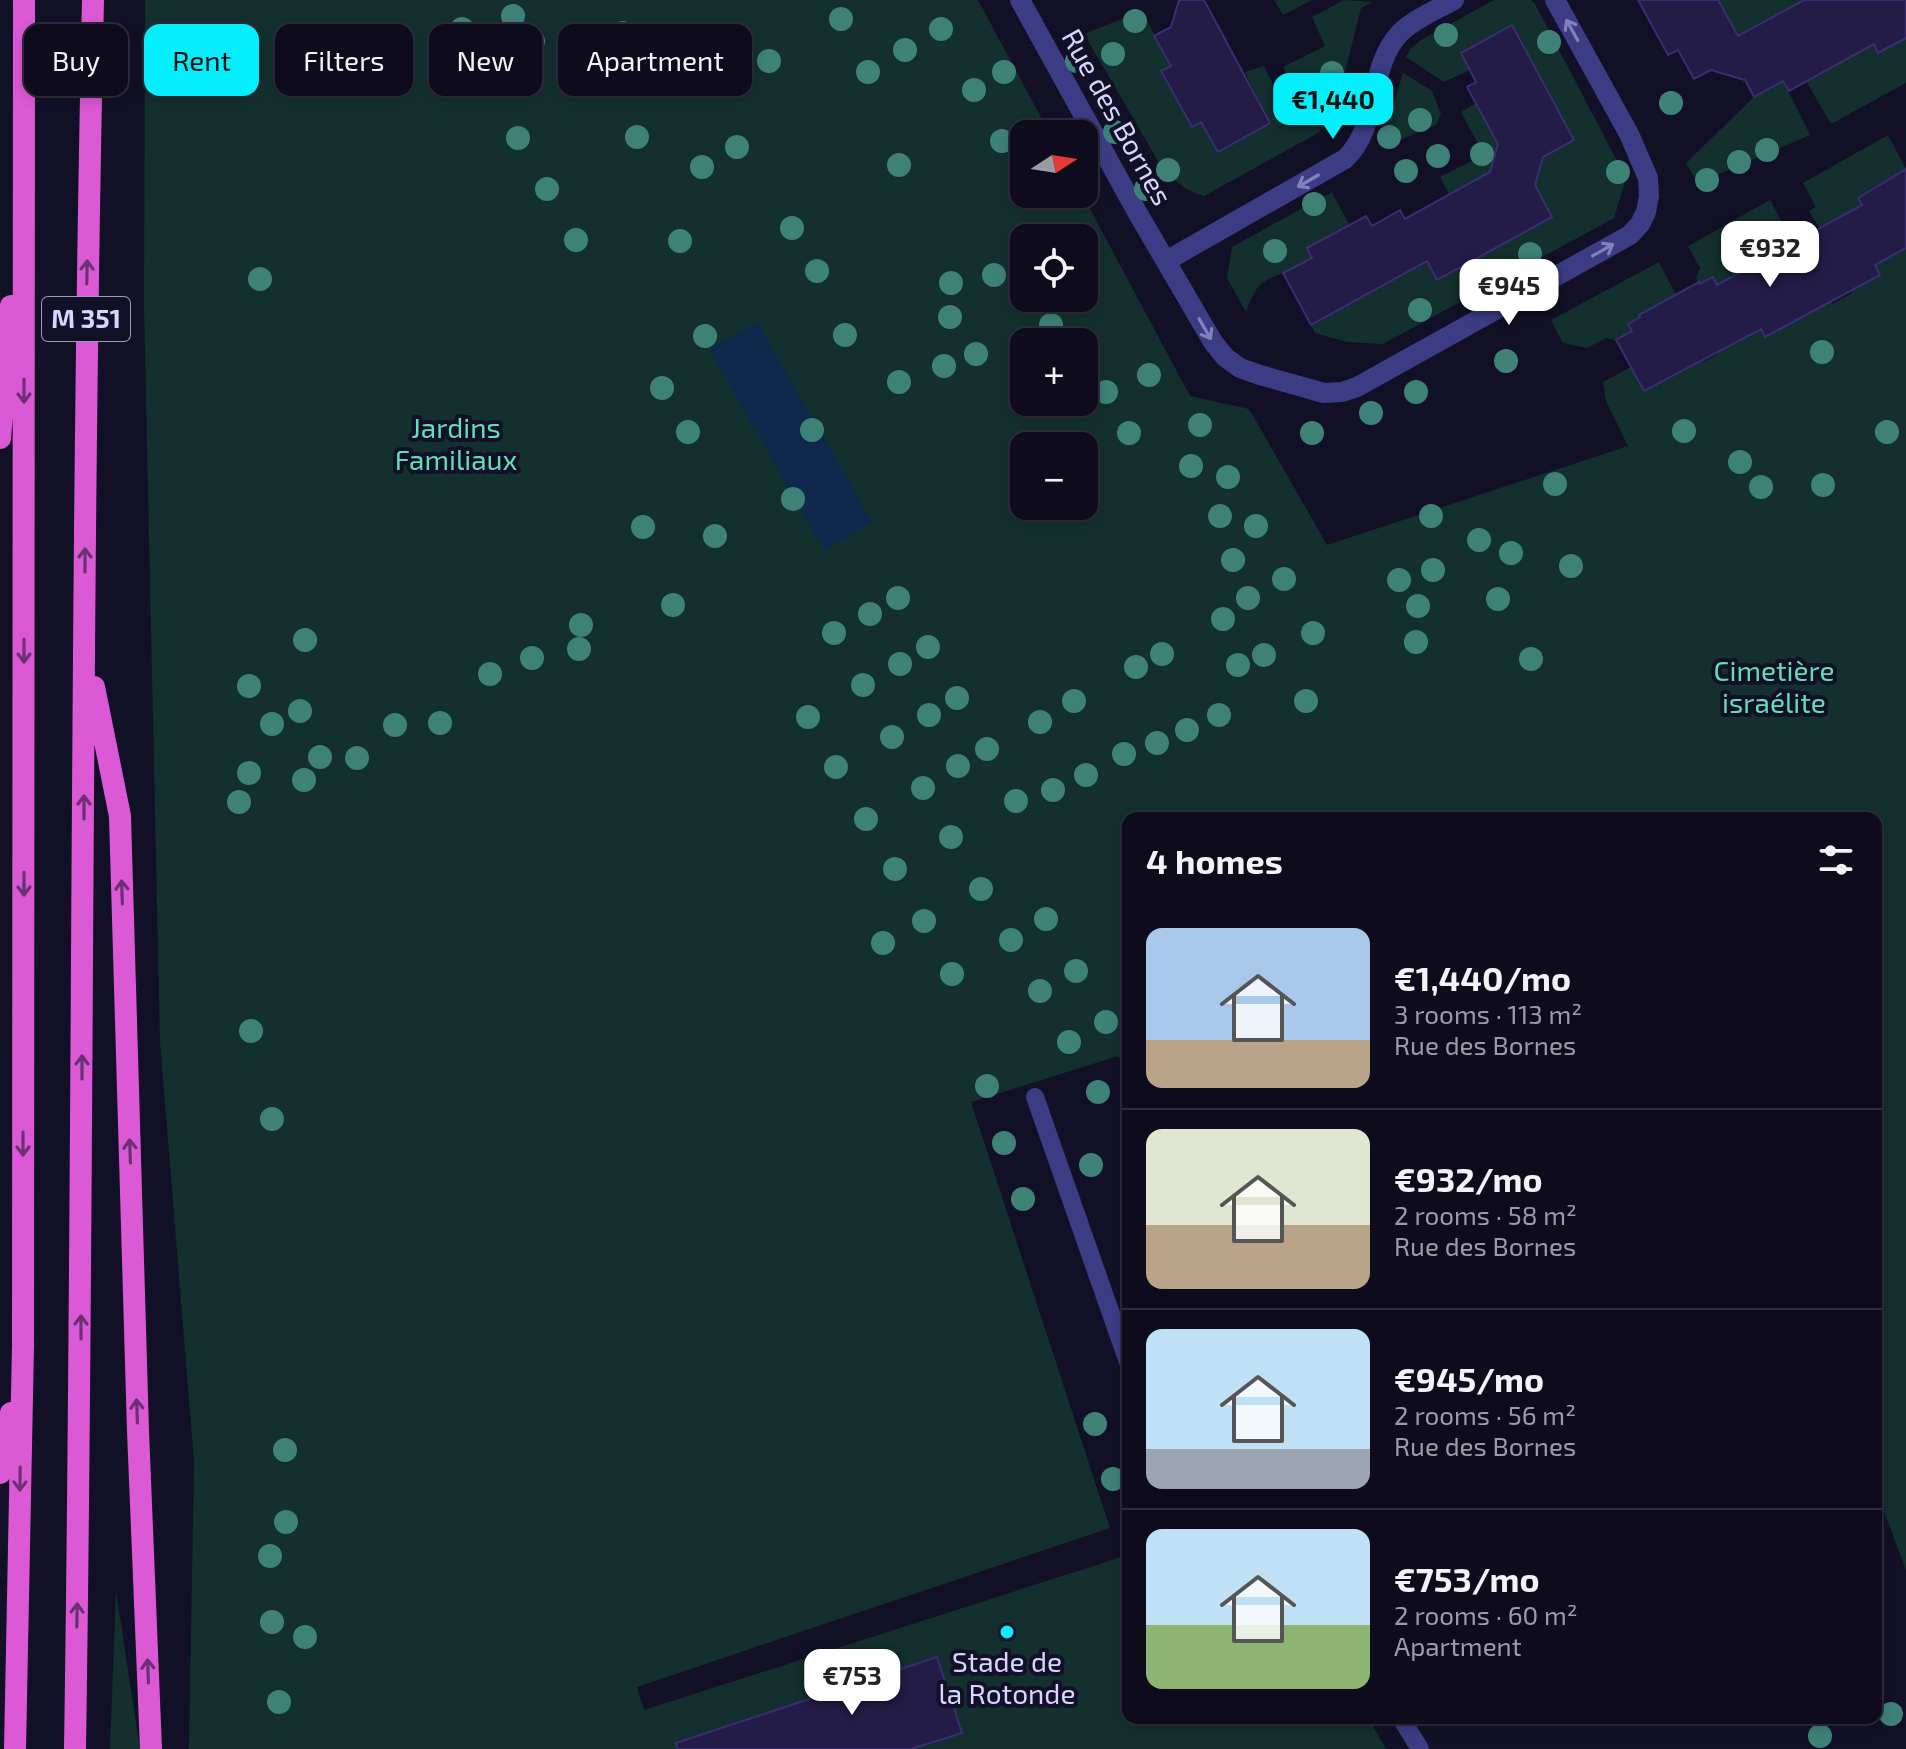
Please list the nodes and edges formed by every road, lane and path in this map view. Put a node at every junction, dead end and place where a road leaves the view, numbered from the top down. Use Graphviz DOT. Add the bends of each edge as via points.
graph roads {
  1 [pos="24,0"];
  2 [pos="93,0"];
  3 [pos="1020,0"];
  4 [pos="1454,0"];
  5 [pos="1555,0"];
  6 [pos="24,145"];
  7 [pos="1166,261"];
  8 [pos="0,438"];
  9 [pos="85,638"];
  10 [pos="1035,1097"];
  11 [pos="23,1345"];
  12 [pos="1122,1345"];
  13 [pos="0,1473"];
  14 [pos="1405,1724"];
  15 [pos="15,1749"];
  16 [pos="75,1749"];
  17 [pos="151,1749"];
  18 [pos="1420,1749"];
  1 -- 6 [label="highway, M 351"];
  9 -- 2 [label="highway, M 351, one-way"];
  3 -- 7 [label="street, Rue des Bornes"];
  4 -- 7 [label="street, one-way" via="1409,26 1389,48 1362,138 1345,159"];
  7 -- 5 [label="street, Rue des Bornes, one-way" via="1213,342 1233,362 1324,393 1342,392 1630,235 1646,212 1648,178"];
  6 -- 8 [label="highway"];
  6 -- 11 [label="highway, M 351, one-way"];
  16 -- 9 [label="highway, one-way"];
  17 -- 9 [label="highway, one-way" via="120,816"];
  10 -- 12 [label="lane"];
  11 -- 13 [label="highway"];
  11 -- 15 [label="highway, one-way"];
  14 -- 18 [label="lane"];
}
